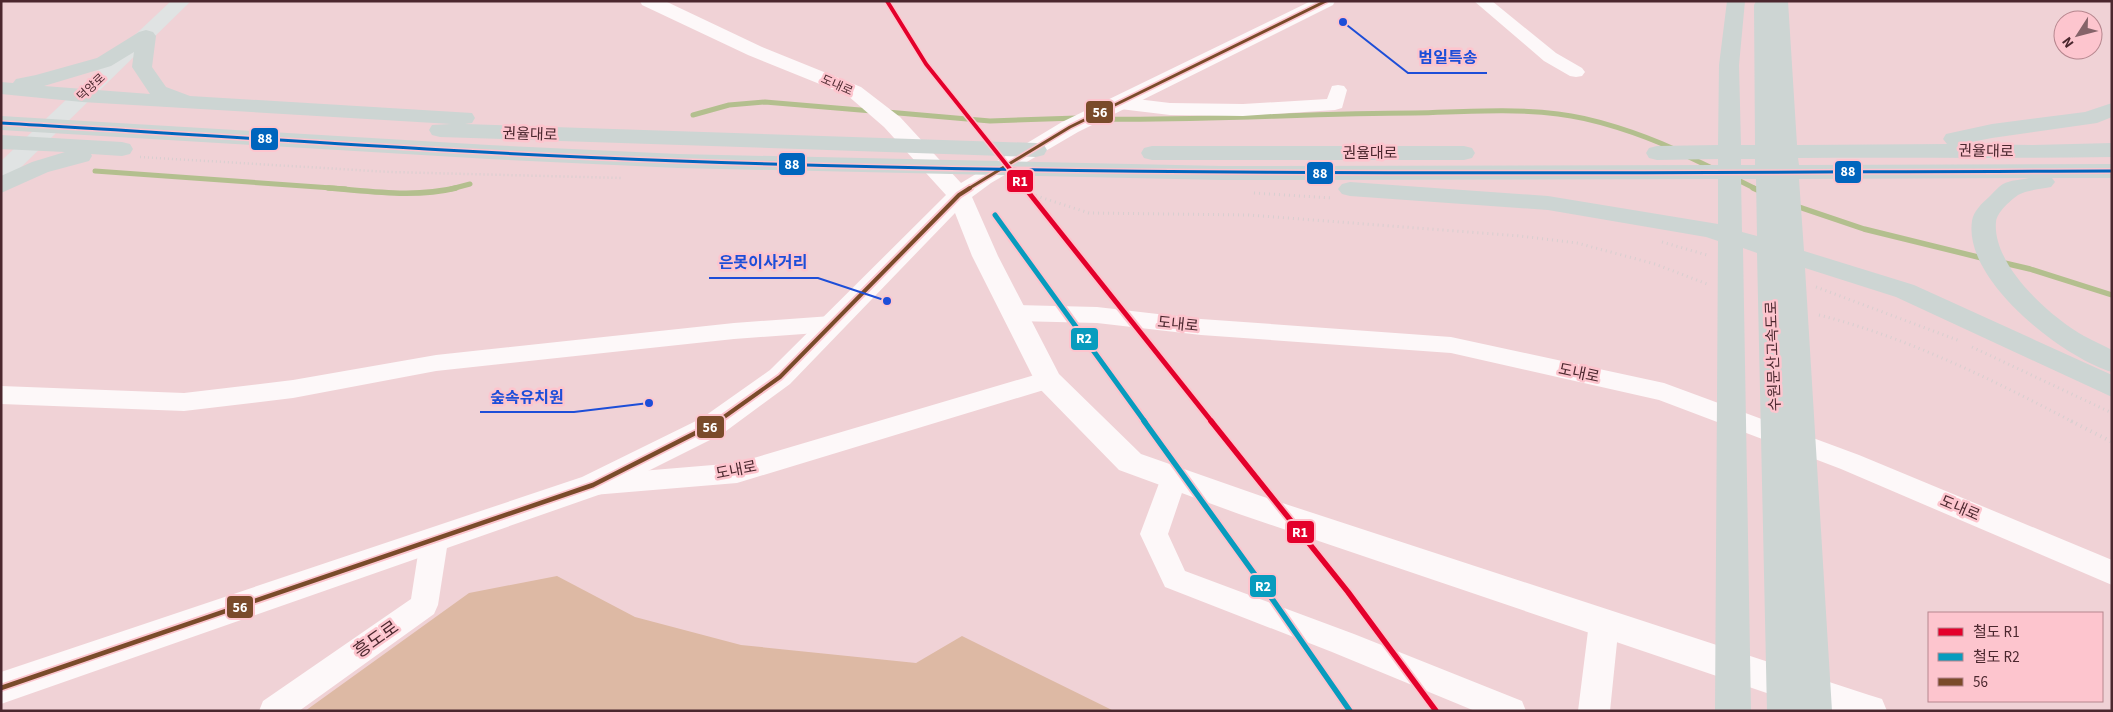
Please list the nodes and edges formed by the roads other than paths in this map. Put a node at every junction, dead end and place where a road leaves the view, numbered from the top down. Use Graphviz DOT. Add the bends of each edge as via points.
graph roads {
  1 [pos="182,1"];
  2 [pos="649,1"];
  3 [pos="1326,1"];
  4 [pos="1482,1"];
  5 [pos="1736,1"];
  6 [pos="1763,1"];
  7 [pos="1779,1"];
  8 [pos="146,36"];
  9 [pos="1773,57"];
  10 [pos="1576,72"];
  11 [pos="1,87"];
  12 [pos="1338,90"];
  13 [pos="1,93"];
  14 [pos="82,96"];
  15 [pos="1116,105"];
  16 [pos="1,106"];
  17 [pos="2112,109"];
  18 [pos="189,110"];
  19 [pos="1,115"];
  20 [pos="1,122"];
  21 [pos="883,134"];
  22 [pos="1064,139"];
  23 [pos="1,142"];
  24 [pos="30,145"];
  25 [pos="2112,150"];
  26 [pos="133,153"];
  27 [pos="1897,160"];
  28 [pos="736,163"];
  29 [pos="2112,171"];
  30 [pos="1222,173"];
  31 [pos="1,174"];
  32 [pos="2112,176"];
  33 [pos="1,186"];
  34 [pos="972,186"];
  35 [pos="1014,313"];
  36 [pos="831,324"];
  37 [pos="2112,362"];
  38 [pos="1048,380"];
  39 [pos="2112,387"];
  40 [pos="1,395"];
  41 [pos="1174,478"];
  42 [pos="593,486"];
  43 [pos="434,541"];
  44 [pos="2112,573"];
  45 [pos="1604,623"];
  46 [pos="1,688"];
  47 [pos="274,711"];
  48 [pos="1511,711"];
  49 [pos="1594,711"];
  50 [pos="1732,711"];
  51 [pos="1785,711"];
  52 [pos="1814,711"];
  53 [pos="1869,711"];
  1 -- 8 [label="main road, 덕양로"];
  2 -- 21 [label="street, 도내로" via="755,51 854,91"];
  3 -- 15 [label="street"];
  4 -- 10 [label="street" via="1550,57"];
  5 -- 50 [label="highway" via="1729,65"];
  6 -- 9 [label="highway, 수원문산고속도로"];
  7 -- 9 [label="highway"];
  8 -- 11 [label="highway" via="104,62 38,81"];
  8 -- 14 [label="main road, 덕양로"];
  8 -- 18 [label="highway" via="142,67 159,91"];
  9 -- 51 [label="highway, 수원문산고속도로"];
  9 -- 52 [label="highway"];
  11 -- 14 [label="highway"];
  12 -- 15 [label="street" via="1335,104 1243,110"];
  13 -- 19 [label="highway" via="17,102"];
  14 -- 18 [label="highway"];
  14 -- 24 [label="main road, 덕양로"];
  15 -- 22 [label="street"];
  16 -- 18 [label="highway"];
  17 -- 27 [label="highway" via="2089,118 1992,131"];
  18 -- 21 [label="highway, 권율대로" via="290,124 753,142"];
  18 -- 26 [label="highway" via="130,110 103,133"];
  20 -- 28 [label="highway, 권율대로"];
  21 -- 22 [label="highway, 권율대로"];
  21 -- 34 [label="street, 도내로"];
  22 -- 27 [label="highway, 권율대로" via="1164,153 1861,151"];
  22 -- 34 [label="street"];
  23 -- 24 [label="highway"];
  24 -- 26 [label="highway"];
  24 -- 31 [label="main road, 덕양로"];
  25 -- 27 [label="highway, 권율대로"];
  26 -- 28 [label="highway" via="412,165"];
  26 -- 33 [label="highway" via="63,159 21,174"];
  27 -- 29 [label="highway, 권율대로" via="2016,172"];
  27 -- 30 [label="highway, 권율대로" via="1650,172"];
  28 -- 30 [label="highway, 권율대로"];
  30 -- 39 [label="highway" via="1316,187 1548,203 1710,230 1905,291"];
  32 -- 37 [label="highway" via="2036,183 2011,189 1989,210 1984,221 1986,247 2006,283 2031,309 2073,342"];
  34 -- 35 [label="street, 도내로" via="985,256"];
  34 -- 36 [label="street"];
  35 -- 38 [label="street, 도내로"];
  35 -- 44 [label="street, 도내로" via="1097,315 1201,327 1451,346 1664,392 1850,462"];
  36 -- 40 [label="street" via="734,331 445,362 293,389 184,402"];
  36 -- 42 [label="street" via="780,377 712,426"];
  38 -- 41 [label="street, 도내로" via="1130,462"];
  38 -- 42 [label="street, 도내로" via="737,473"];
  41 -- 45 [label="street, 도내로"];
  41 -- 48 [label="street" via="1154,534 1175,579"];
  42 -- 43 [label="street"];
  43 -- 46 [label="street"];
  43 -- 47 [label="street, 흥도로" via="424,605"];
  45 -- 49 [label="street"];
  45 -- 53 [label="street, 도내로"];
}
